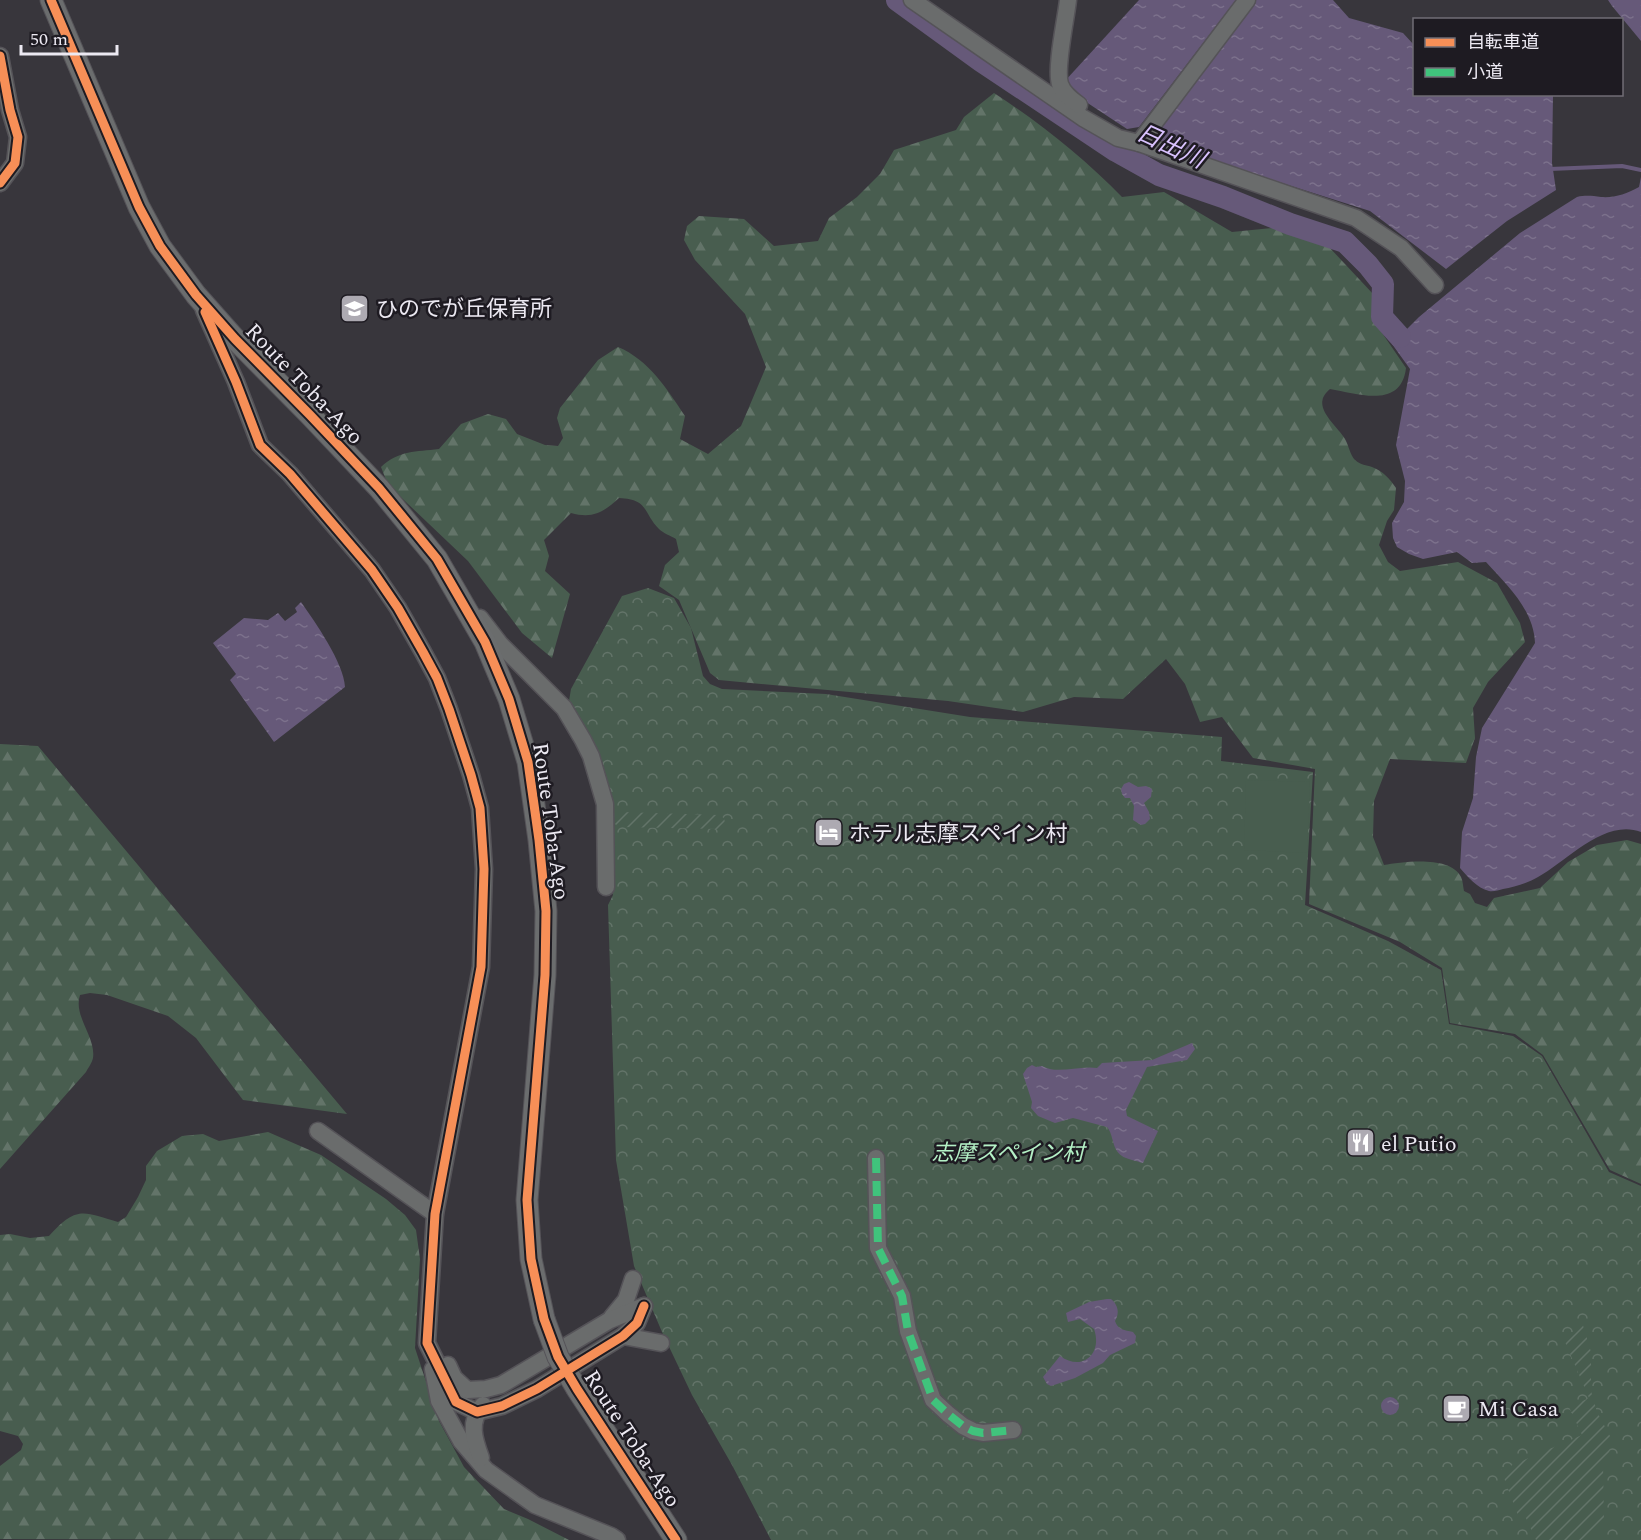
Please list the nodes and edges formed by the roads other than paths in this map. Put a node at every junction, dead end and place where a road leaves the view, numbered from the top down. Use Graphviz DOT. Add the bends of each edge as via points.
graph roads {
  1 [pos="51,0"];
  2 [pos="912,0"];
  3 [pos="1068,0"];
  4 [pos="1247,0"];
  5 [pos="0,56"];
  6 [pos="1139,143"];
  7 [pos="0,183"];
  8 [pos="1435,285"];
  9 [pos="196,295"];
  10 [pos="437,559"];
  11 [pos="606,887"];
  12 [pos="318,1131"];
  13 [pos="876,1158"];
  14 [pos="435,1214"];
  15 [pos="633,1279"];
  16 [pos="429,1312"];
  17 [pos="610,1320"];
  18 [pos="623,1336"];
  19 [pos="427,1343"];
  20 [pos="661,1343"];
  21 [pos="501,1385"];
  22 [pos="477,1412"];
  23 [pos="1013,1430"];
  24 [pos="486,1470"];
  25 [pos="617,1540"];
  26 [pos="676,1540"];
  1 -- 9 [label="main road, Route Toba-Ago" via="139,207 160,246"];
  2 -- 6 [label="street" via="1083,118 1118,138"];
  3 -- 6 [label="street" via="1059,84 1078,104"];
  4 -- 6 [label="street"];
  5 -- 7 [label="street" via="18,137 15,163"];
  6 -- 8 [label="street" via="1356,218 1401,248"];
  9 -- 10 [label="main road, Route Toba-Ago" via="379,488"];
  9 -- 14 [label="street" via="260,445 372,570 437,678 480,808 484,869 481,967"];
  10 -- 11 [label="street" via="500,644 564,708 583,740 605,804"];
  10 -- 26 [label="main road, Route Toba-Ago, bridge" via="485,642 509,699 528,762 539,840 546,912 545,975 527,1200 531,1259 544,1319 558,1357 577,1389"];
  12 -- 14 [label="street"];
  13 -- 23 [label="street" via="878,1248 902,1296 908,1331 933,1400 973,1431"];
  14 -- 16 [label="street"];
  15 -- 17 [label="street" via="626,1300"];
  16 -- 19 [label="street"];
  16 -- 21 [label="street" via="454,1378 467,1390"];
  17 -- 18 [label="street" via="644,1306 637,1323"];
  17 -- 21 [label="street"];
  18 -- 20 [label="street"];
  18 -- 22 [label="street" via="537,1389 502,1406"];
  19 -- 22 [label="street" via="456,1401"];
  19 -- 24 [label="street" via="439,1401 461,1441"];
  21 -- 22 [label="street"];
  22 -- 24 [label="street" via="472,1435"];
  24 -- 25 [label="street" via="535,1505"];
}
